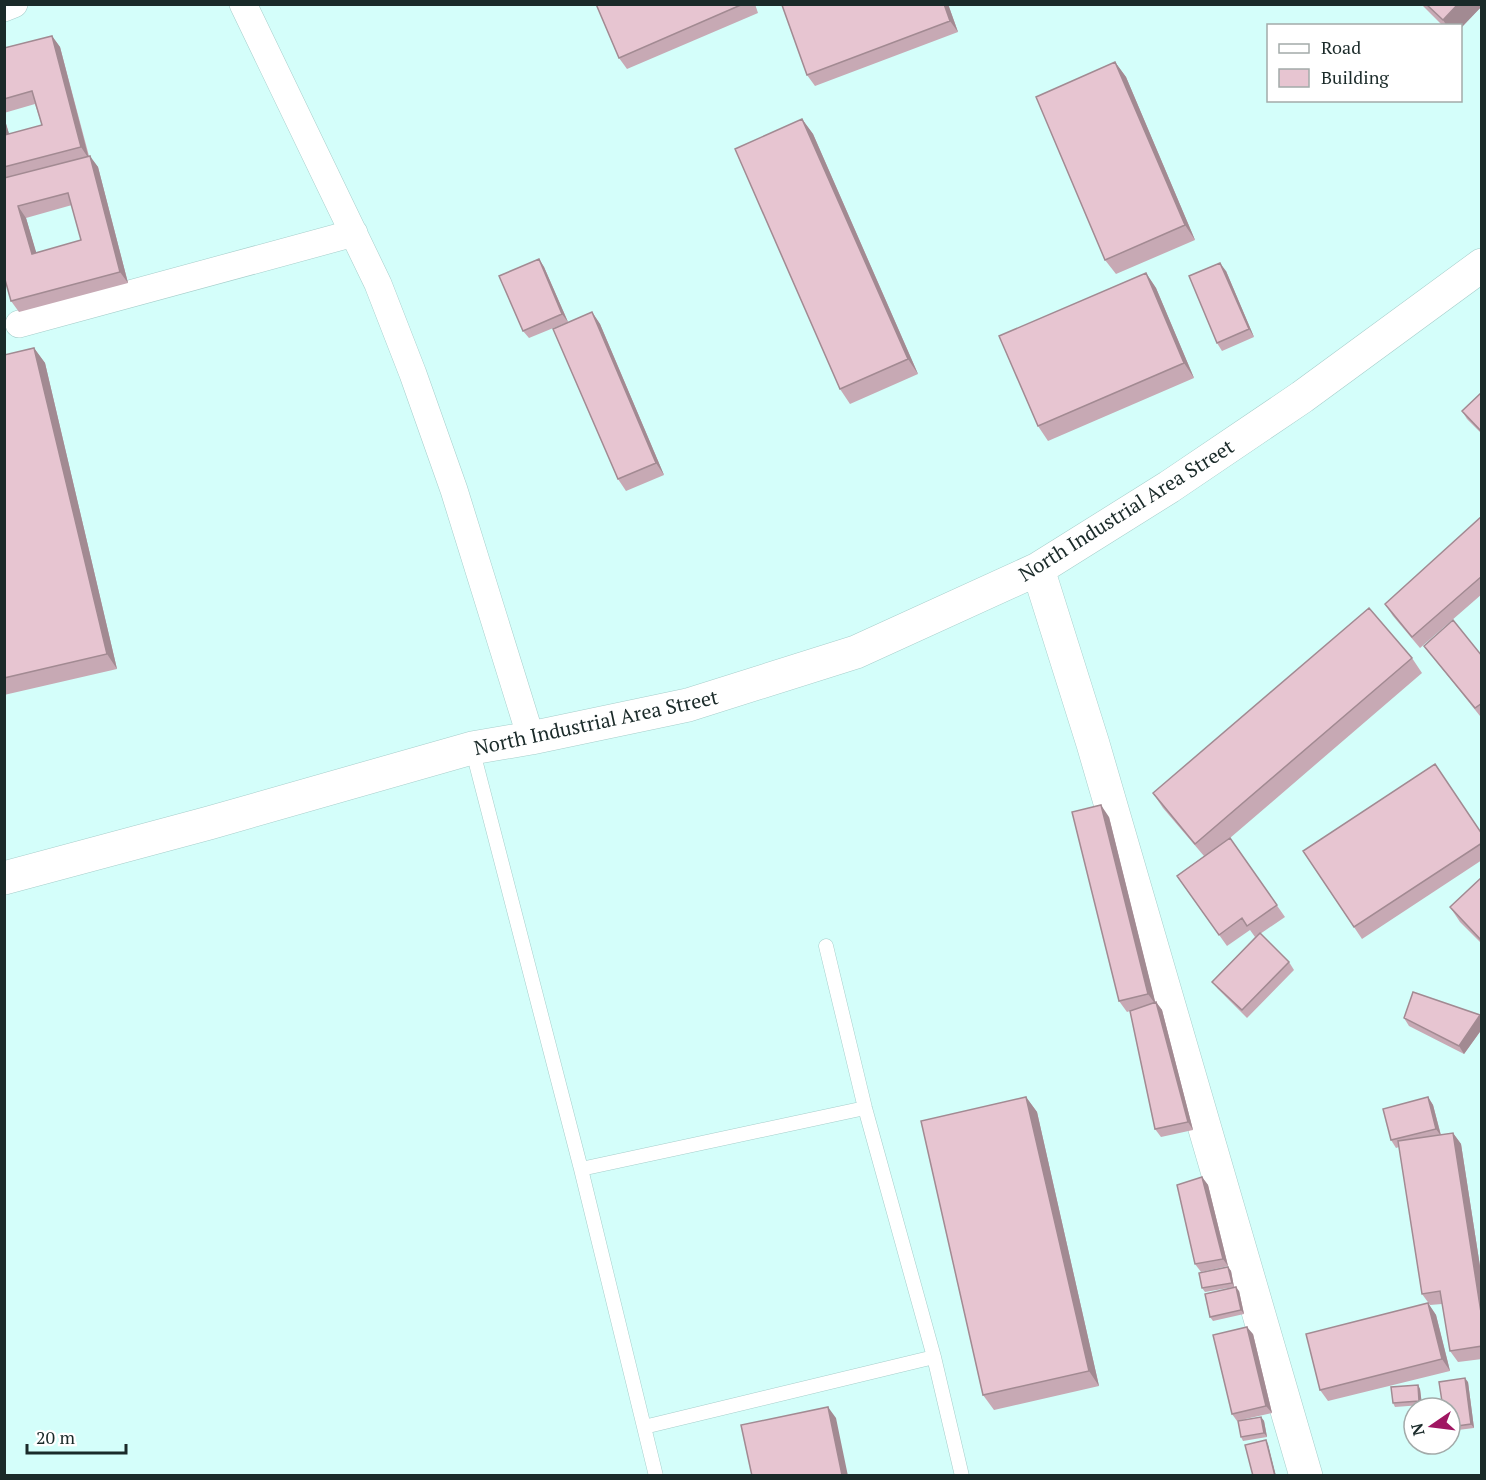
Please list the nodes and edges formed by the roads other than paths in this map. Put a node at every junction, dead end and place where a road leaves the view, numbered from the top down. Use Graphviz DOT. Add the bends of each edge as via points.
graph roads {
  1 [pos="14,4"];
  2 [pos="243,4"];
  3 [pos="4,8"];
  4 [pos="354,233"];
  5 [pos="1482,265"];
  6 [pos="19,324"];
  7 [pos="1038,569"];
  8 [pos="531,738"];
  9 [pos="472,748"];
  10 [pos="4,878"];
  11 [pos="826,946"];
  12 [pos="865,1108"];
  13 [pos="581,1168"];
  14 [pos="934,1357"];
  15 [pos="644,1427"];
  16 [pos="656,1476"];
  17 [pos="962,1476"];
  18 [pos="1306,1476"];
  1 -- 3 [label="street"];
  2 -- 4 [label="street"];
  4 -- 6 [label="street"];
  4 -- 8 [label="street" via="378,284 454,490"];
  5 -- 7 [label="main road, North Industrial Area Street" via="1302,397"];
  7 -- 8 [label="main road, North Industrial Area Street" via="856,652 688,705"];
  7 -- 18 [label="main road" via="1093,744"];
  8 -- 9 [label="main road, North Industrial Area Street"];
  9 -- 10 [label="main road, North Industrial Area Street"];
  9 -- 13 [label="lane"];
  11 -- 12 [label="lane"];
  12 -- 13 [label="lane"];
  12 -- 14 [label="lane"];
  13 -- 15 [label="lane"];
  14 -- 15 [label="lane"];
  14 -- 17 [label="lane"];
  15 -- 16 [label="lane"];
}
